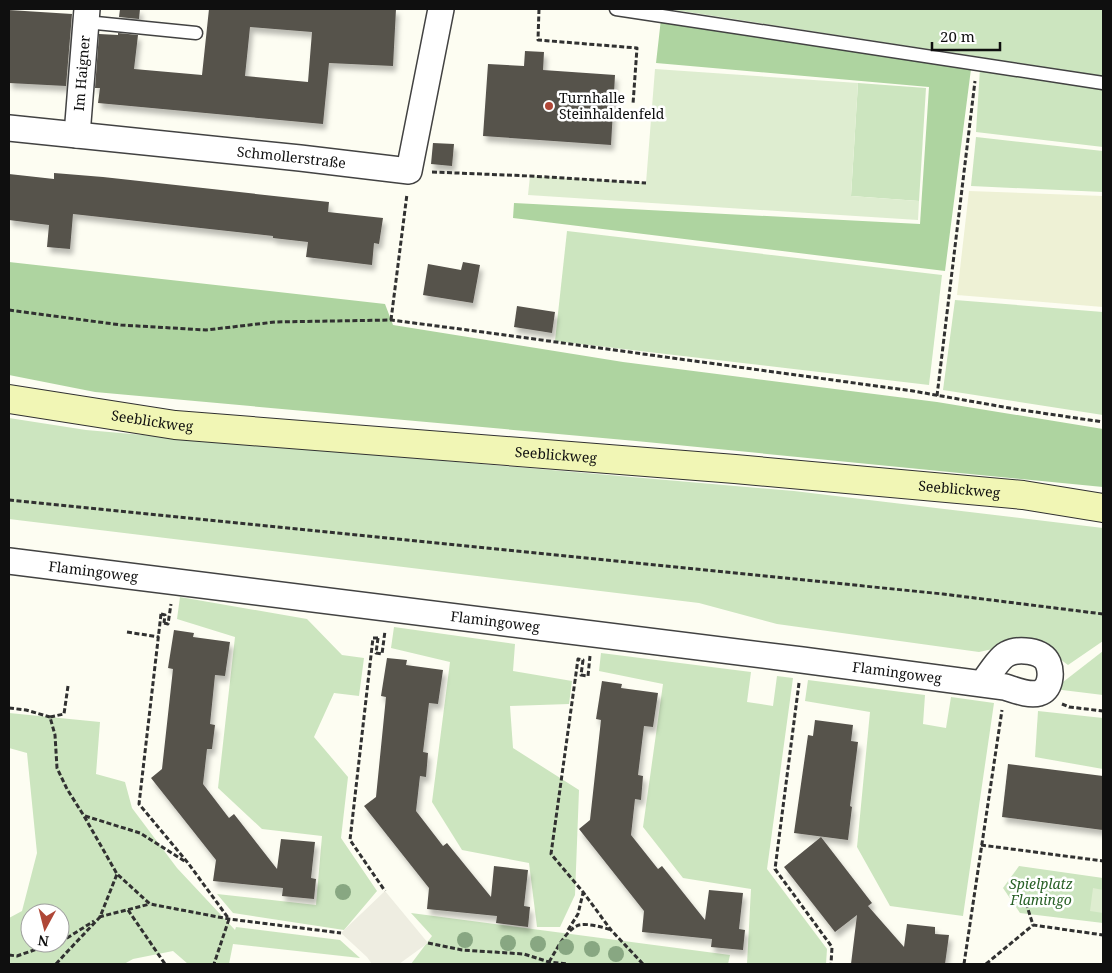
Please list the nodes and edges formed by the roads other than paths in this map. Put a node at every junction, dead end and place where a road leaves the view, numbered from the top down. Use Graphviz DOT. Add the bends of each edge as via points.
graph roads {
  1 [pos="441,9"];
  2 [pos="616,9"];
  3 [pos="87,15"];
  4 [pos="196,33"];
  5 [pos="1103,83"];
  6 [pos="9,128"];
  7 [pos="77,136"];
  8 [pos="9,400"];
  9 [pos="1103,508"];
  10 [pos="9,561"];
  11 [pos="994,686"];
  1 -- 7 [label="street, Schmollerstraße" via="410,171"];
  2 -- 5 [label="lane"];
  3 -- 4 [label="lane"];
  3 -- 7 [label="street, Im Haigner"];
  6 -- 7 [label="street, Schmollerstraße"];
  8 -- 9 [label="main road, Seeblickweg" via="174,425 745,470 1023,496"];
  10 -- 11 [label="street, Flamingoweg"];
  11 -- 11 [label="street, Flamingoweg" via="996,666 1006,654 1022,650 1041,655 1048,663 1050,679 1047,688 1039,694"];
}
